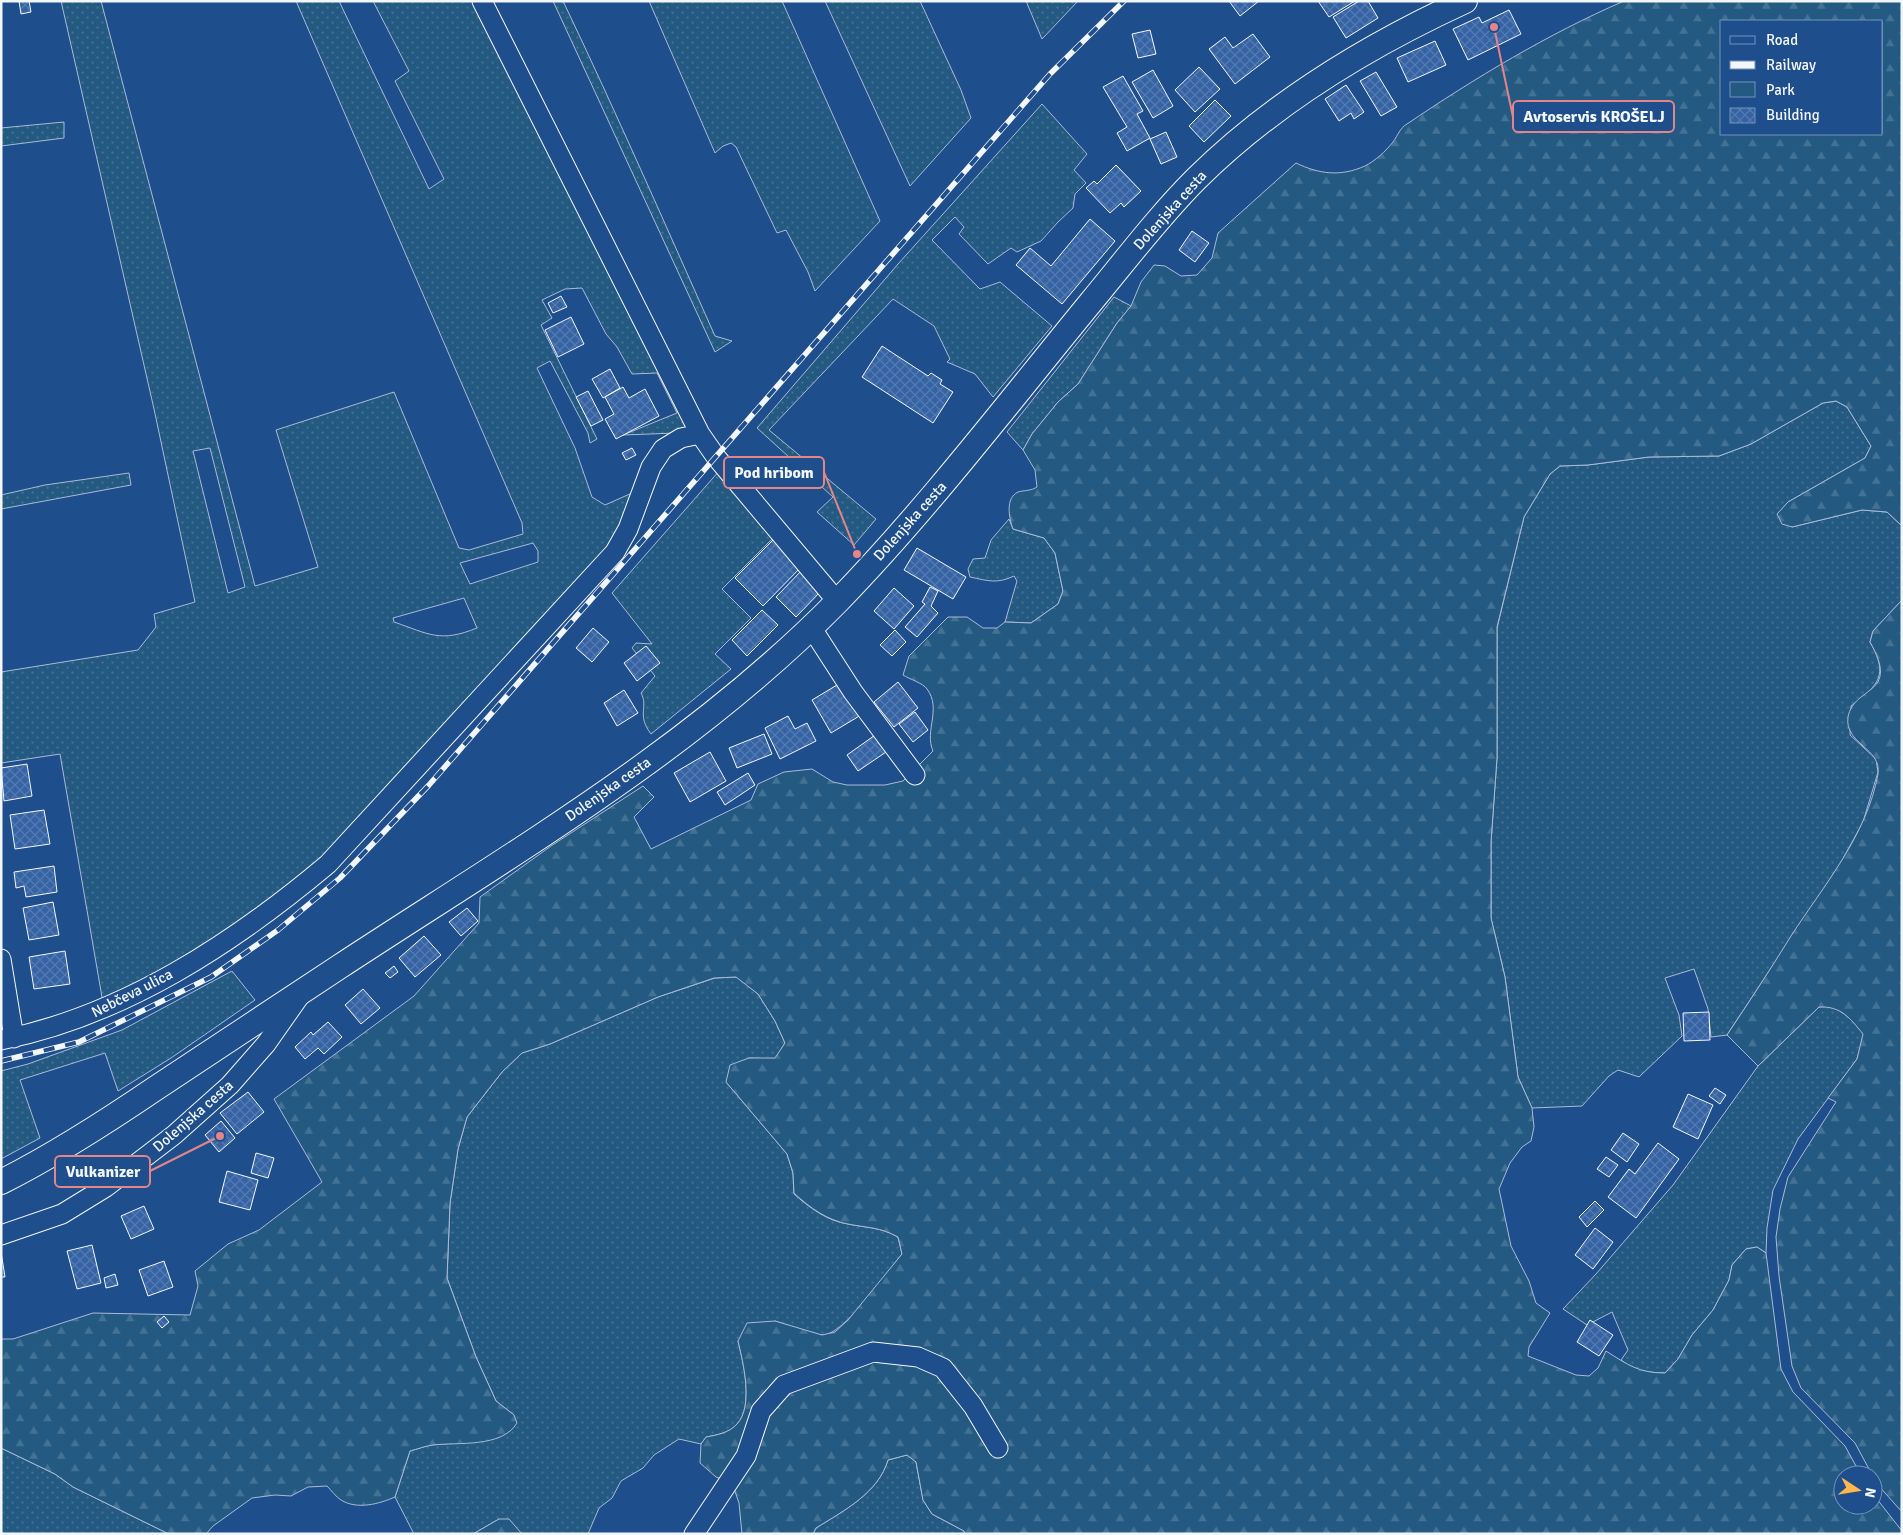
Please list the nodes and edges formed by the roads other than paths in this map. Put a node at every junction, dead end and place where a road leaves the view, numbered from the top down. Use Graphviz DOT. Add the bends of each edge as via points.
graph roads {
  1 [pos="482,1"];
  2 [pos="1465,1"];
  3 [pos="700,434"];
  4 [pos="837,601"];
  5 [pos="811,627"];
  6 [pos="915,775"];
  7 [pos="1,959"];
  8 [pos="303,990"];
  9 [pos="8,1039"];
  10 [pos="1,1182"];
  11 [pos="1,1235"];
  12 [pos="998,1448"];
  13 [pos="694,1534"];
  1 -- 3 [label="street"];
  2 -- 4 [label="main road, Dolenjska cesta" via="1356,57 1313,84 1248,132 1194,180 947,481"];
  3 -- 4 [label="street"];
  3 -- 9 [label="street, Nebčeva ulica" via="681,438 664,449 650,467 628,529 615,552 328,864 282,903 192,962 96,1013"];
  4 -- 5 [label="main road, Dolenjska cesta"];
  5 -- 6 [label="street" via="853,692"];
  5 -- 8 [label="main road, Dolenjska cesta" via="729,700 669,746 582,808"];
  7 -- 9 [label="street, Nebčeva ulica"];
  8 -- 10 [label="main road, Dolenjska cesta" via="92,1131"];
  8 -- 11 [label="street, Dolenjska cesta" via="266,1044 236,1078 174,1135 106,1187 62,1214"];
  12 -- 13 [label="street" via="973,1406 943,1368 918,1357 873,1352 784,1385 762,1411 746,1456"];
}
